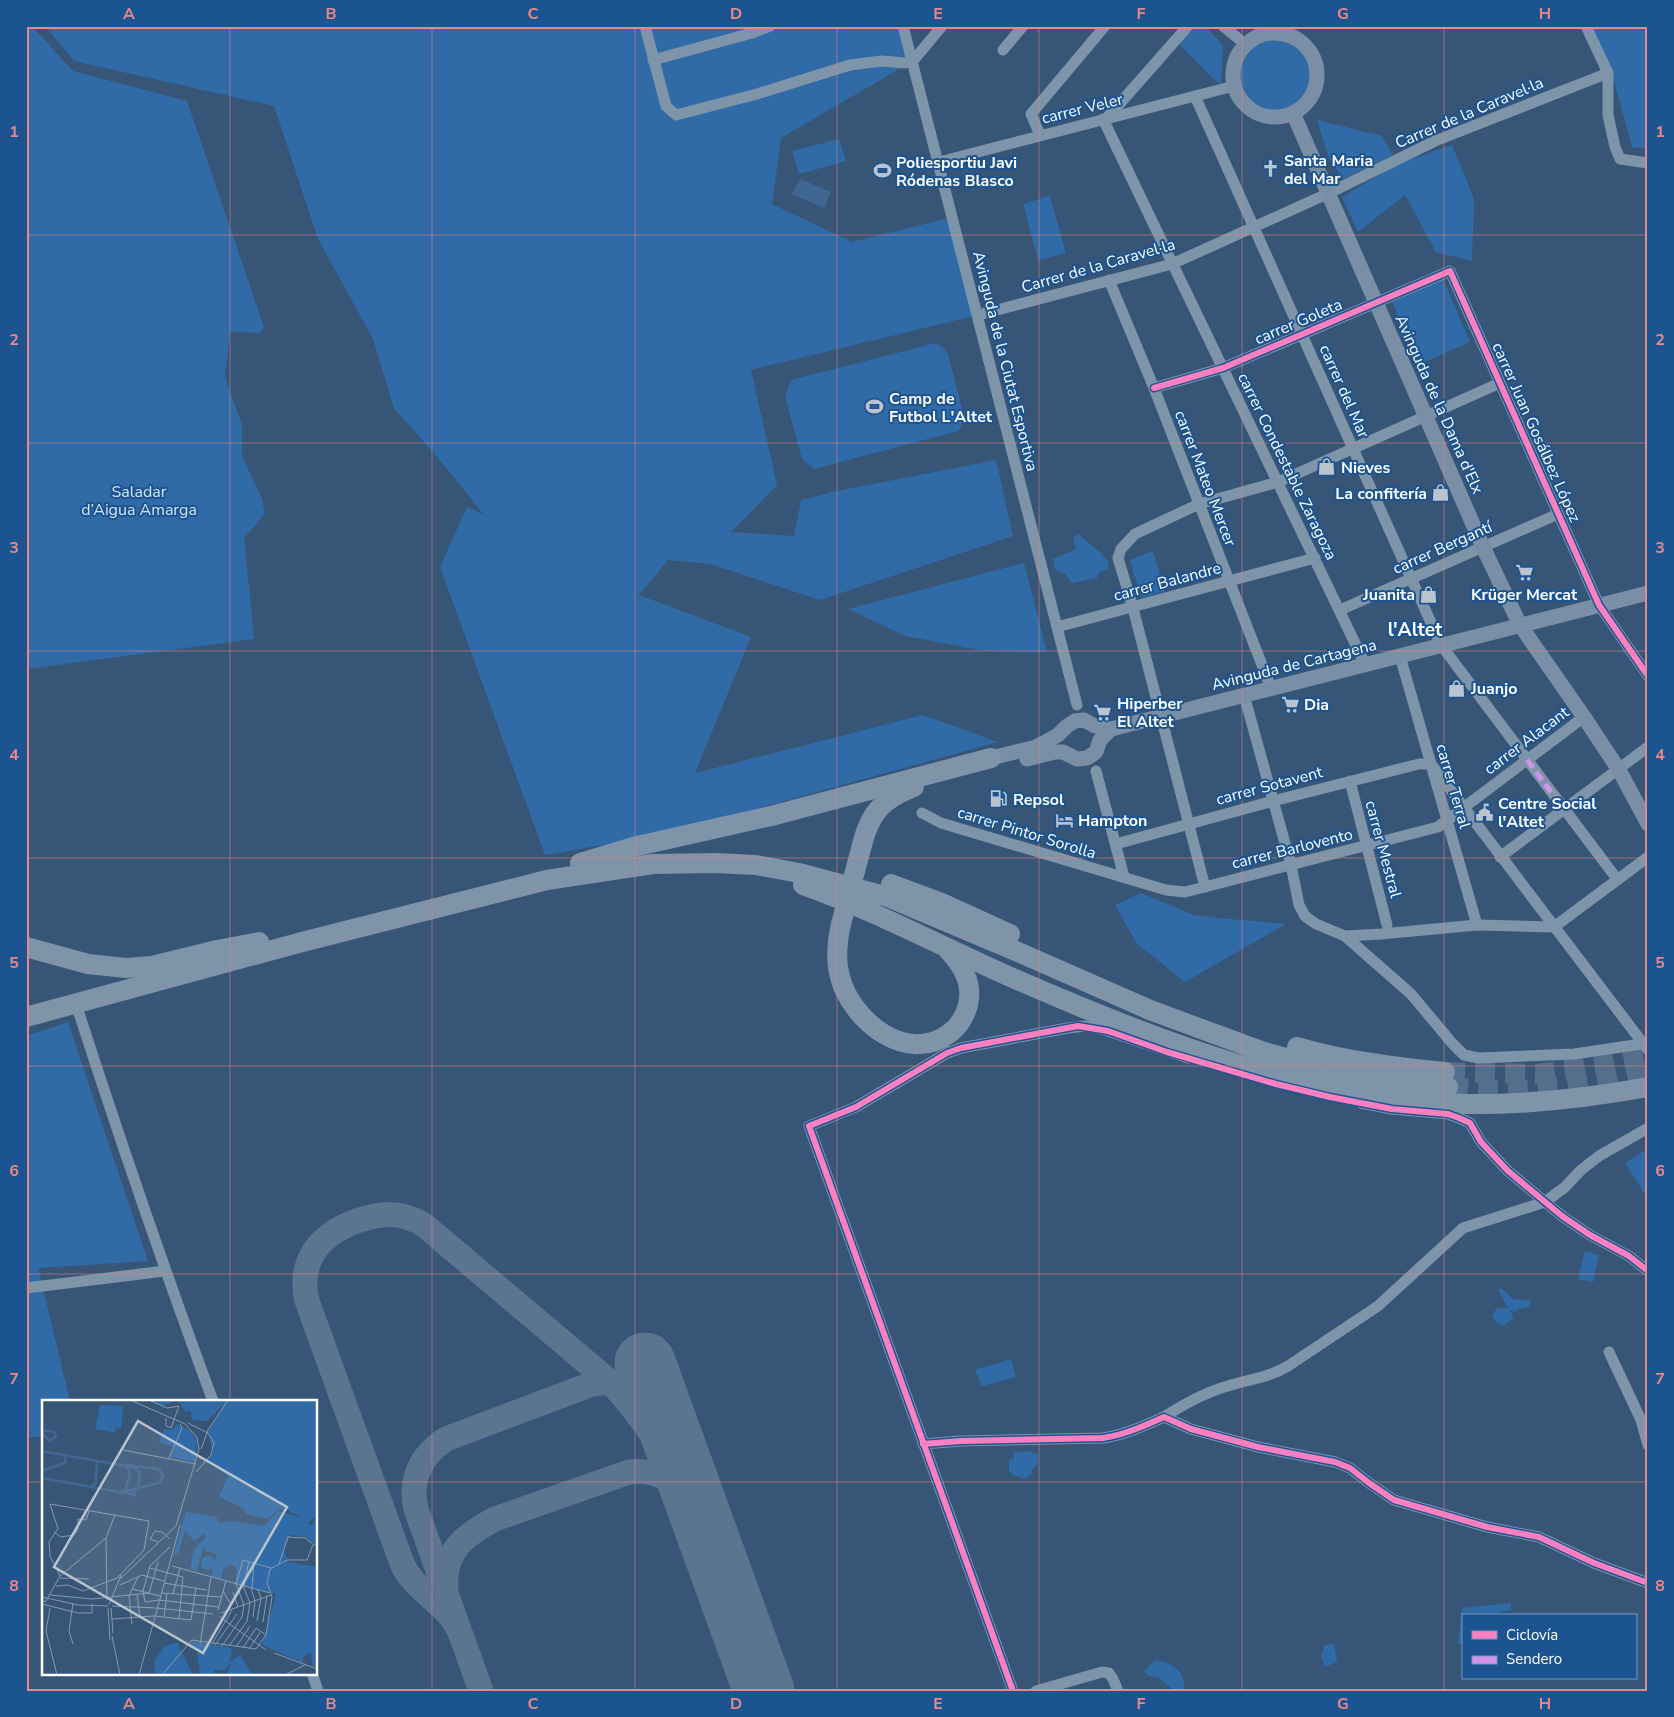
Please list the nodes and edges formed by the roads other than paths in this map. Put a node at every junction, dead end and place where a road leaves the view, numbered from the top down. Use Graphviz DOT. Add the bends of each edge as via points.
graph roads {
  1 [pos="645,26"];
  2 [pos="770,26"];
  3 [pos="903,26"];
  4 [pos="942,26"];
  5 [pos="1023,26"];
  6 [pos="1105,26"];
  7 [pos="1188,26"];
  8 [pos="1223,26"];
  9 [pos="1586,26"];
  10 [pos="1278,29"];
  11 [pos="1245,44"];
  12 [pos="1004,50"];
  13 [pos="653,60"];
  14 [pos="913,61"];
  15 [pos="1608,72"];
  16 [pos="1234,86"];
  17 [pos="1195,96"];
  18 [pos="1293,113"];
  19 [pos="1105,119"];
  20 [pos="1040,135"];
  21 [pos="939,162"];
  22 [pos="1648,163"];
  23 [pos="1329,194"];
  24 [pos="1254,227"];
  25 [pos="1172,264"];
  26 [pos="1450,271"];
  27 [pos="1109,280"];
  28 [pos="1377,302"];
  29 [pos="978,315"];
  30 [pos="1302,334"];
  31 [pos="1223,368"];
  32 [pos="1500,384"];
  33 [pos="1154,388"];
  34 [pos="1427,416"];
  35 [pos="1353,448"];
  36 [pos="1278,482"];
  37 [pos="1199,504"];
  38 [pos="1558,514"];
  39 [pos="1483,547"];
  40 [pos="1315,558"];
  41 [pos="1412,578"];
  42 [pos="1229,581"];
  43 [pos="1648,593"];
  44 [pos="1599,606"];
  45 [pos="1133,608"];
  46 [pos="1340,610"];
  47 [pos="1520,625"];
  48 [pos="1057,627"];
  49 [pos="1441,645"];
  50 [pos="1400,656"];
  51 [pos="1365,664"];
  52 [pos="1648,676"];
  53 [pos="1270,688"];
  54 [pos="1244,695"];
  55 [pos="1077,705"];
  56 [pos="1160,716"];
  57 [pos="1584,717"];
  58 [pos="1067,726"];
  59 [pos="1098,734"];
  60 [pos="1648,748"];
  61 [pos="1067,754"];
  62 [pos="1082,759"];
  63 [pos="1527,760"];
  64 [pos="985,764"];
  65 [pos="1431,764"];
  66 [pos="1619,770"];
  67 [pos="1096,771"];
  68 [pos="1350,781"];
  69 [pos="1273,801"];
  70 [pos="1463,808"];
  71 [pos="1564,809"];
  72 [pos="922,813"];
  73 [pos="1447,821"];
  74 [pos="1188,823"];
  75 [pos="1648,824"];
  76 [pos="1366,846"];
  77 [pos="1117,848"];
  78 [pos="1500,857"];
  79 [pos="1648,857"];
  80 [pos="580,863"];
  81 [pos="715,863"];
  82 [pos="1291,865"];
  83 [pos="1100,870"];
  84 [pos="1124,877"];
  85 [pos="1617,880"];
  86 [pos="1205,887"];
  87 [pos="1477,924"];
  88 [pos="1387,925"];
  89 [pos="1554,927"];
  90 [pos="1345,936"];
  91 [pos="273,939"];
  92 [pos="26,947"];
  93 [pos="945,947"];
  94 [pos="243,959"];
  95 [pos="122,984"];
  96 [pos="76,1004"];
  97 [pos="26,1009"];
  98 [pos="26,1017"];
  99 [pos="1646,1045"];
  100 [pos="1648,1087"];
  101 [pos="1648,1128"];
  102 [pos="1545,1202"];
  103 [pos="165,1271"];
  104 [pos="1648,1271"];
  105 [pos="26,1288"];
  106 [pos="1609,1352"];
  107 [pos="213,1400"];
  108 [pos="1164,1417"];
  109 [pos="923,1444"];
  110 [pos="1648,1445"];
  111 [pos="1648,1583"];
  112 [pos="312,1674"];
  113 [pos="318,1691"];
  114 [pos="1013,1691"];
  115 [pos="1036,1691"];
  116 [pos="1118,1691"];
  1 -- 13 [label="street"];
  2 -- 13 [label="street"];
  3 -- 14 [label="street, Avinguda de la Ciutat Esportiva"];
  4 -- 14 [label="street"];
  5 -- 12 [label="street"];
  6 -- 20 [label="street" via="1030,114"];
  7 -- 19 [label="street"];
  8 -- 11 [label="street"];
  9 -- 15 [label="street"];
  10 -- 11 [label="main road"];
  10 -- 18 [label="main road" via="1301,42 1313,58 1316,70 1312,95"];
  11 -- 16 [label="main road" via="1232,71"];
  13 -- 14 [label="street" via="666,106 676,116 850,64"];
  14 -- 21 [label="street, Avinguda de la Ciutat Esportiva"];
  15 -- 22 [label="street" via="1608,115 1620,159"];
  15 -- 23 [label="street, Carrer de la Caravel·la" via="1435,141"];
  16 -- 17 [label="street, carrer Veler"];
  16 -- 18 [label="main road" via="1254,112 1274,117"];
  17 -- 19 [label="street, carrer Veler"];
  17 -- 24 [label="street, carrer del Mar"];
  18 -- 23 [label="main road, Avinguda de la Dama d'Elx"];
  19 -- 20 [label="street, carrer Veler"];
  19 -- 25 [label="street, carrer Condestable Zaragoza"];
  20 -- 21 [label="street, carrer Veler"];
  21 -- 29 [label="street, Avinguda de la Ciutat Esportiva"];
  23 -- 24 [label="street, Carrer de la Caravel·la"];
  23 -- 28 [label="main road, Avinguda de la Dama d'Elx"];
  24 -- 25 [label="street, Carrer de la Caravel·la"];
  24 -- 30 [label="street, carrer del Mar"];
  25 -- 27 [label="street, Carrer de la Caravel·la"];
  25 -- 31 [label="street, carrer Condestable Zaragoza"];
  26 -- 28 [label="street, carrer Goleta"];
  26 -- 32 [label="street, carrer Juan Gosálbez López"];
  27 -- 29 [label="street, Carrer de la Caravel·la"];
  27 -- 33 [label="street, carrer Mateo Mercer"];
  28 -- 30 [label="street, carrer Goleta"];
  28 -- 34 [label="main road, Avinguda de la Dama d'Elx"];
  29 -- 48 [label="street, Avinguda de la Ciutat Esportiva"];
  30 -- 31 [label="street, carrer Goleta"];
  30 -- 35 [label="street, carrer del Mar"];
  31 -- 33 [label="street, carrer Goleta"];
  31 -- 36 [label="street, carrer Condestable Zaragoza"];
  32 -- 34 [label="street"];
  32 -- 38 [label="street, carrer Juan Gosálbez López"];
  33 -- 37 [label="street, carrer Mateo Mercer"];
  34 -- 35 [label="street"];
  34 -- 39 [label="main road, Avinguda de la Dama d'Elx"];
  35 -- 36 [label="street"];
  35 -- 41 [label="street, carrer del Mar"];
  36 -- 37 [label="street"];
  36 -- 40 [label="street, carrer Condestable Zaragoza"];
  37 -- 42 [label="street, carrer Mateo Mercer"];
  37 -- 45 [label="street" via="1135,534 1121,548 1118,558"];
  38 -- 39 [label="street, carrer Bergantí"];
  38 -- 44 [label="street, carrer Juan Gosálbez López"];
  39 -- 41 [label="street, carrer Bergantí"];
  39 -- 47 [label="main road, Avinguda de la Dama d'Elx"];
  40 -- 42 [label="street, carrer Balandre"];
  40 -- 46 [label="street, carrer Condestable Zaragoza"];
  41 -- 46 [label="street, carrer Bergantí"];
  41 -- 49 [label="street, carrer del Mar"];
  42 -- 45 [label="street, carrer Balandre"];
  42 -- 53 [label="street, carrer Mateo Mercer"];
  43 -- 44 [label="main road, Avinguda de Cartagena"];
  44 -- 47 [label="main road, Avinguda de Cartagena"];
  44 -- 52 [label="street, carrer Juan Gosálbez López"];
  45 -- 48 [label="street, carrer Balandre"];
  45 -- 56 [label="street"];
  46 -- 51 [label="street, carrer Condestable Zaragoza"];
  47 -- 49 [label="main road, Avinguda de Cartagena"];
  47 -- 57 [label="main road, Avinguda de la Dama d'Elx"];
  48 -- 55 [label="street, Avinguda de la Ciutat Esportiva"];
  49 -- 50 [label="main road, Avinguda de Cartagena"];
  49 -- 63 [label="street, carrer del Mar"];
  50 -- 51 [label="main road, Avinguda de Cartagena"];
  50 -- 65 [label="street, carrer Terral"];
  51 -- 53 [label="main road, Avinguda de Cartagena"];
  53 -- 54 [label="main road, Avinguda de Cartagena"];
  54 -- 56 [label="main road, Avinguda de Cartagena"];
  54 -- 69 [label="street"];
  55 -- 58 [label="street" via="1075,718"];
  55 -- 59 [label="street, Avinguda de la Ciutat Esportiva"];
  56 -- 59 [label="main road, Avinguda de Cartagena"];
  56 -- 74 [label="street"];
  57 -- 63 [label="street, carrer Alacant"];
  57 -- 66 [label="main road, Avinguda de la Dama d'Elx"];
  58 -- 59 [label="main road" via="1080,720"];
  58 -- 61 [label="main road" via="1061,743"];
  58 -- 64 [label="main road" via="1036,747"];
  59 -- 62 [label="main road" via="1087,758"];
  59 -- 67 [label="street"];
  60 -- 66 [label="street"];
  61 -- 62 [label="main road"];
  61 -- 64 [label="main road" via="1045,753"];
  62 -- 67 [label="street"];
  63 -- 70 [label="street, carrer Alacant"];
  63 -- 71 [label="street, carrer del Mar"];
  64 -- 80 [label="highway" via="633,847"];
  64 -- 93 [label="highway, bridge" via="890,798 870,820 837,940 838,968 848,999 872,1026 895,1040 930,1043 943,1038 955,1029 966,1012 969,999 966,975"];
  65 -- 68 [label="street, carrer Sotavent"];
  65 -- 70 [label="street"];
  65 -- 73 [label="street, carrer Terral"];
  66 -- 71 [label="street"];
  66 -- 75 [label="main road, Avinguda de la Dama d'Elx"];
  67 -- 77 [label="street"];
  68 -- 69 [label="street, carrer Sotavent"];
  68 -- 76 [label="street, carrer Mestral"];
  69 -- 74 [label="street, carrer Sotavent"];
  69 -- 82 [label="street"];
  70 -- 73 [label="street, carrer Barlovento"];
  70 -- 78 [label="street"];
  71 -- 78 [label="street"];
  71 -- 85 [label="street, carrer del Mar"];
  72 -- 83 [label="street, carrer Pintor Sorolla" via="941,823"];
  73 -- 76 [label="street, carrer Barlovento" via="1438,827"];
  73 -- 87 [label="street, carrer Terral"];
  74 -- 77 [label="street, carrer Sotavent"];
  74 -- 86 [label="street"];
  76 -- 82 [label="street, carrer Barlovento"];
  76 -- 88 [label="street, carrer Mestral"];
  77 -- 83 [label="street" via="1112,864"];
  77 -- 84 [label="street"];
  78 -- 89 [label="street"];
  79 -- 85 [label="street"];
  80 -- 81 [label="highway" via="714,852 771,857 855,873 942,903 1152,996 1261,1037 1314,1052 1447,1079 1376,1079 1261,1051 1150,1010 888,897 799,873 756,865"];
  80 -- 91 [label="highway" via="479,885"];
  81 -- 93 [label="highway" via="804,885 858,906"];
  81 -- 94 [label="highway" via="653,864 547,880"];
  82 -- 86 [label="street, carrer Barlovento"];
  82 -- 90 [label="street" via="1299,905 1305,916"];
  83 -- 84 [label="street, carrer Pintor Sorolla"];
  84 -- 86 [label="street, carrer Barlovento" via="1175,892"];
  85 -- 89 [label="street"];
  87 -- 89 [label="street"];
  87 -- 90 [label="street"];
  89 -- 99 [label="street"];
  90 -- 99 [label="street" via="1411,994 1464,1055 1479,1058 1574,1054"];
  91 -- 92 [label="highway" via="152,966 126,968 88,964"];
  91 -- 95 [label="highway"];
  93 -- 100 [label="highway" via="1162,1038 1222,1059 1339,1088 1388,1097 1466,1104 1539,1103"];
  94 -- 95 [label="highway"];
  94 -- 96 [label="highway"];
  95 -- 97 [label="highway"];
  96 -- 98 [label="highway"];
  96 -- 103 [label="street"];
  101 -- 102 [label="street" via="1599,1156"];
  102 -- 104 [label="street"];
  102 -- 108 [label="street" via="1463,1228 1378,1306 1288,1366 1275,1374 1212,1392"];
  102 -- 109 [label="street" via="1508,1171 1481,1142 1470,1123 1459,1118 1383,1107 1276,1084 1108,1031 1078,1026 947,1053 856,1106 809,1126"];
  103 -- 105 [label="street"];
  103 -- 107 [label="street"];
  106 -- 110 [label="street" via="1641,1420"];
  108 -- 109 [label="street" via="1113,1437"];
  108 -- 111 [label="street" via="1192,1429 1250,1445 1335,1462 1350,1468 1394,1500 1487,1527 1539,1537 1594,1563"];
  109 -- 114 [label="street"];
  112 -- 113 [label="street"];
  115 -- 116 [label="street" via="1102,1672 1109,1673"];
}
